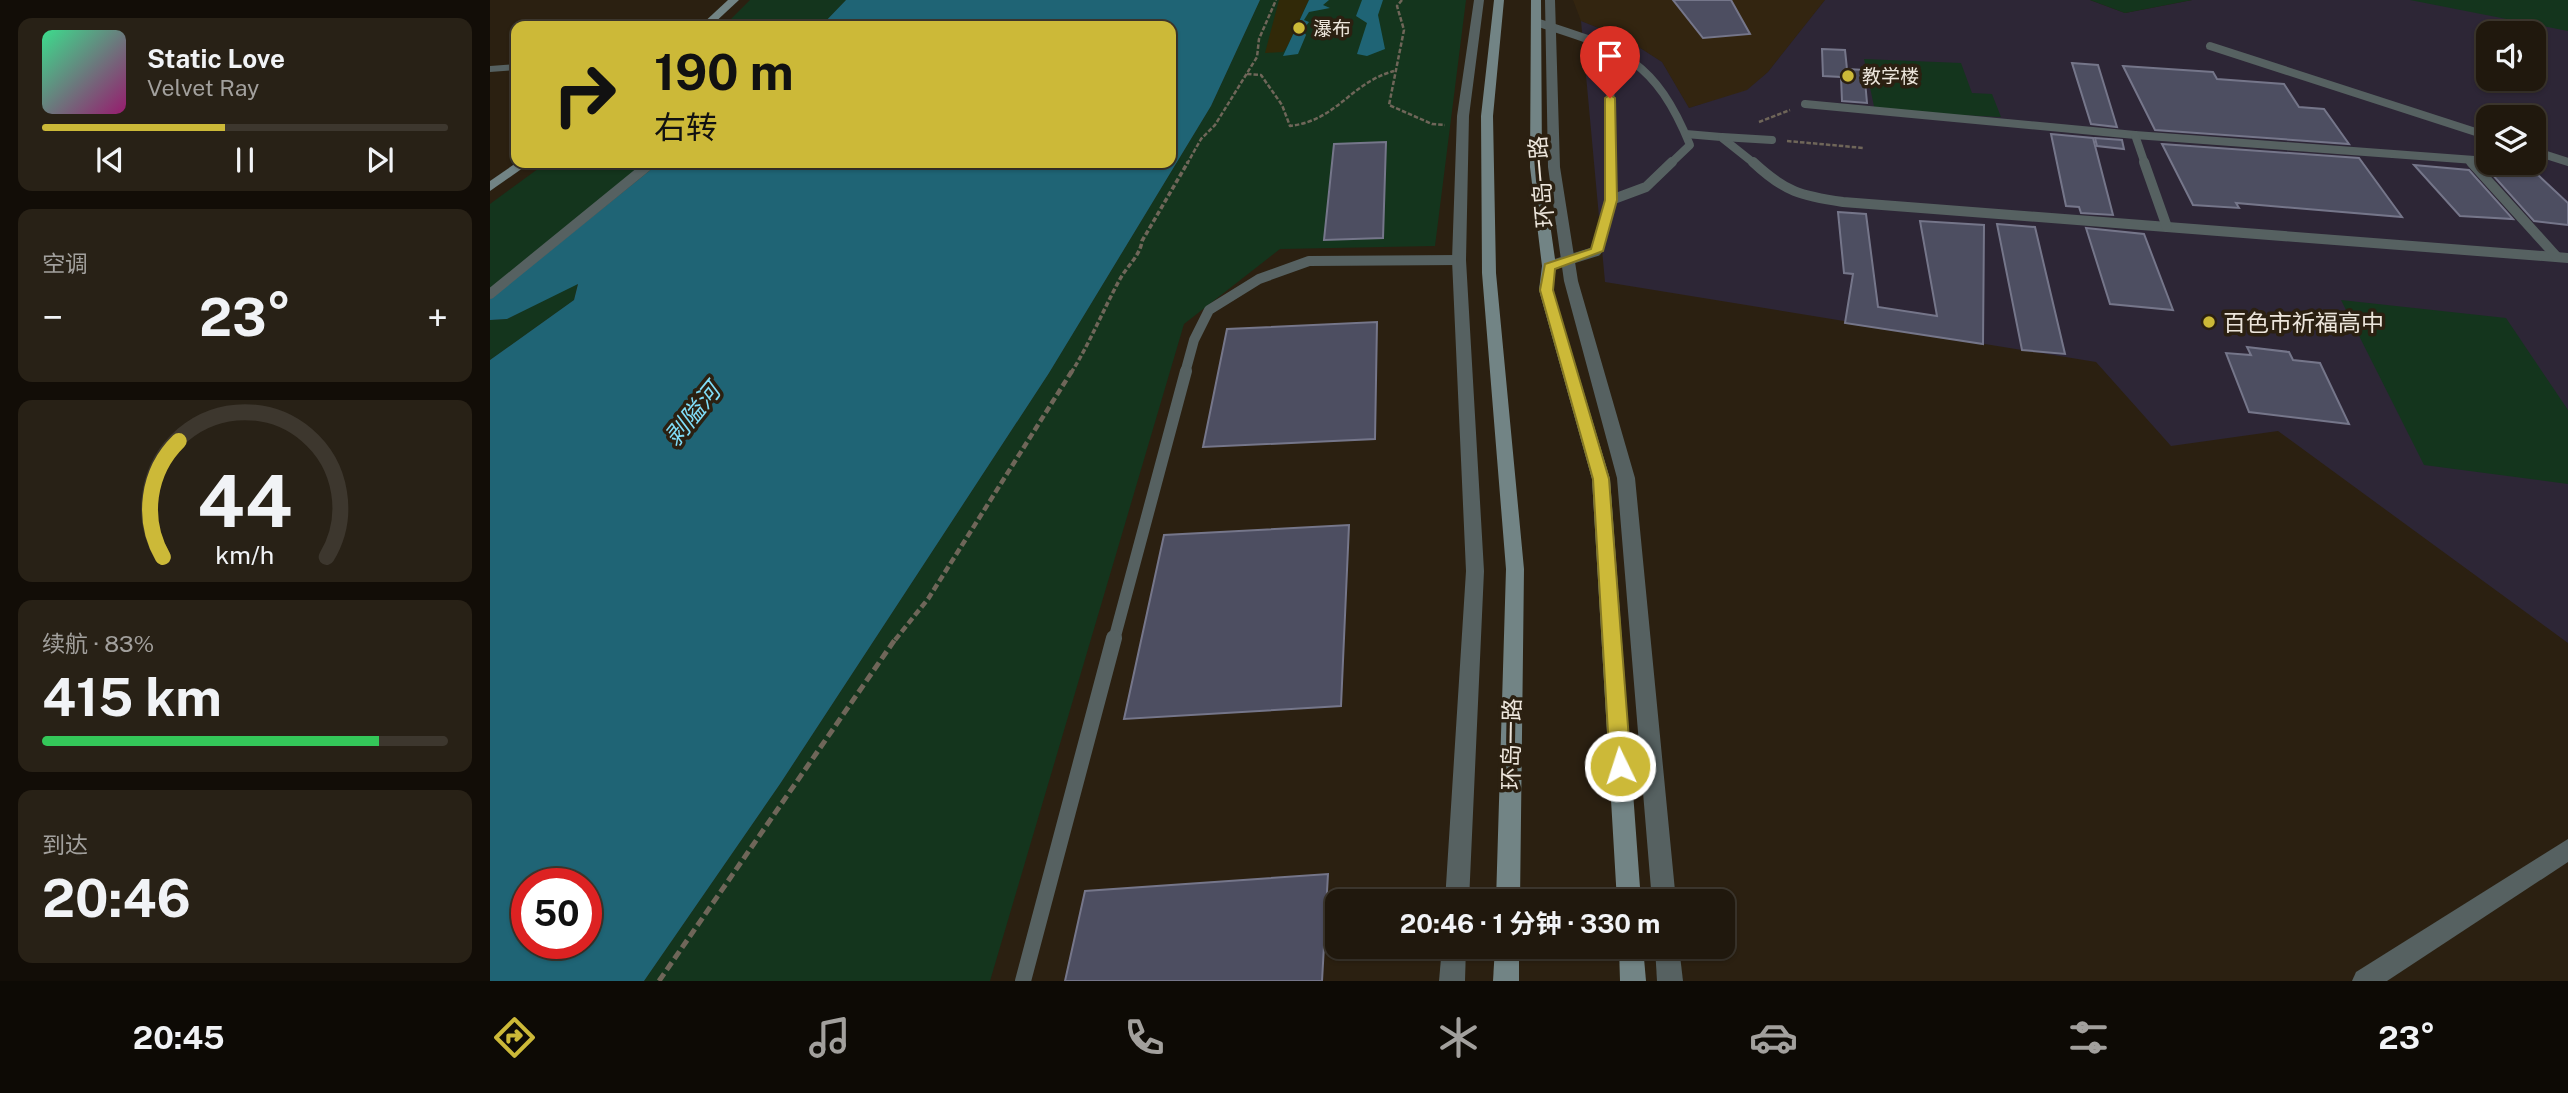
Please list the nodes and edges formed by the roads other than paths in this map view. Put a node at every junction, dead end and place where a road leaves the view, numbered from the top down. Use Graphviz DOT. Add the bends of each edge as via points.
graph roads {
  1 [pos="734,0"];
  2 [pos="1479,0"];
  3 [pos="1499,0"];
  4 [pos="1536,0"];
  5 [pos="1550,0"];
  6 [pos="711,21"];
  7 [pos="1543,25"];
  8 [pos="2210,46"];
  9 [pos="1610,47"];
  10 [pos="511,67"];
  11 [pos="490,69"];
  12 [pos="1805,104"];
  13 [pos="2476,132"];
  14 [pos="1686,134"];
  15 [pos="2135,135"];
  16 [pos="1721,137"];
  17 [pos="1772,140"];
  18 [pos="2546,155"];
  19 [pos="2470,161"];
  20 [pos="2476,161"];
  21 [pos="2546,161"];
  22 [pos="2568,162"];
  23 [pos="517,168"];
  24 [pos="645,168"];
  25 [pos="490,187"];
  26 [pos="1611,200"];
  27 [pos="2167,227"];
  28 [pos="2563,258"];
  29 [pos="1459,260"];
  30 [pos="1568,261"];
  31 [pos="1549,267"];
  32 [pos="490,294"];
  33 [pos="2568,849"];
  34 [pos="1458,889"];
  35 [pos="1508,889"];
  36 [pos="1628,889"];
  37 [pos="1663,889"];
  38 [pos="1453,959"];
  39 [pos="1507,959"];
  40 [pos="1632,959"];
  41 [pos="1668,959"];
  42 [pos="1023,981"];
  43 [pos="1452,981"];
  44 [pos="1506,981"];
  45 [pos="1633,981"];
  46 [pos="1670,981"];
  47 [pos="2365,981"];
  1 -- 6 [label="main road"];
  2 -- 29 [label="street" via="1463,126"];
  3 -- 35 [label="main road, 环岛一路" via="1487,116 1488,260 1515,569"];
  4 -- 7 [label="main road, 环岛一路"];
  5 -- 7 [label="street"];
  7 -- 9 [label="lane"];
  7 -- 30 [label="street" via="1554,167"];
  7 -- 31 [label="main road, 环岛一路" via="1536,167"];
  8 -- 13 [label="lane"];
  9 -- 14 [label="lane" via="1650,76 1679,115"];
  9 -- 26 [label="lane"];
  10 -- 11 [label="street"];
  12 -- 15 [label="lane"];
  14 -- 16 [label="lane"];
  14 -- 26 [label="lane" via="1690,145 1646,187"];
  15 -- 19 [label="lane"];
  15 -- 27 [label="lane"];
  16 -- 17 [label="lane"];
  16 -- 27 [label="lane" via="1772,180 1801,196"];
  18 -- 22 [label="lane"];
  19 -- 20 [label="lane"];
  19 -- 28 [label="lane"];
  21 -- 22 [label="lane"];
  23 -- 25 [label="main road"];
  24 -- 32 [label="lane"];
  26 -- 30 [label="lane" via="1597,251"];
  27 -- 28 [label="lane"];
  29 -- 34 [label="street" via="1475,571"];
  29 -- 42 [label="lane" via="1309,261 1259,279 1209,310 1194,340"];
  30 -- 31 [label="lane"];
  30 -- 37 [label="street" via="1626,478"];
  31 -- 36 [label="main road, 环岛一路" via="1546,290 1601,479"];
  33 -- 47 [label="street"];
  38 -- 43 [label="street"];
  39 -- 44 [label="main road"];
  40 -- 45 [label="main road"];
  41 -- 46 [label="street"];
}
